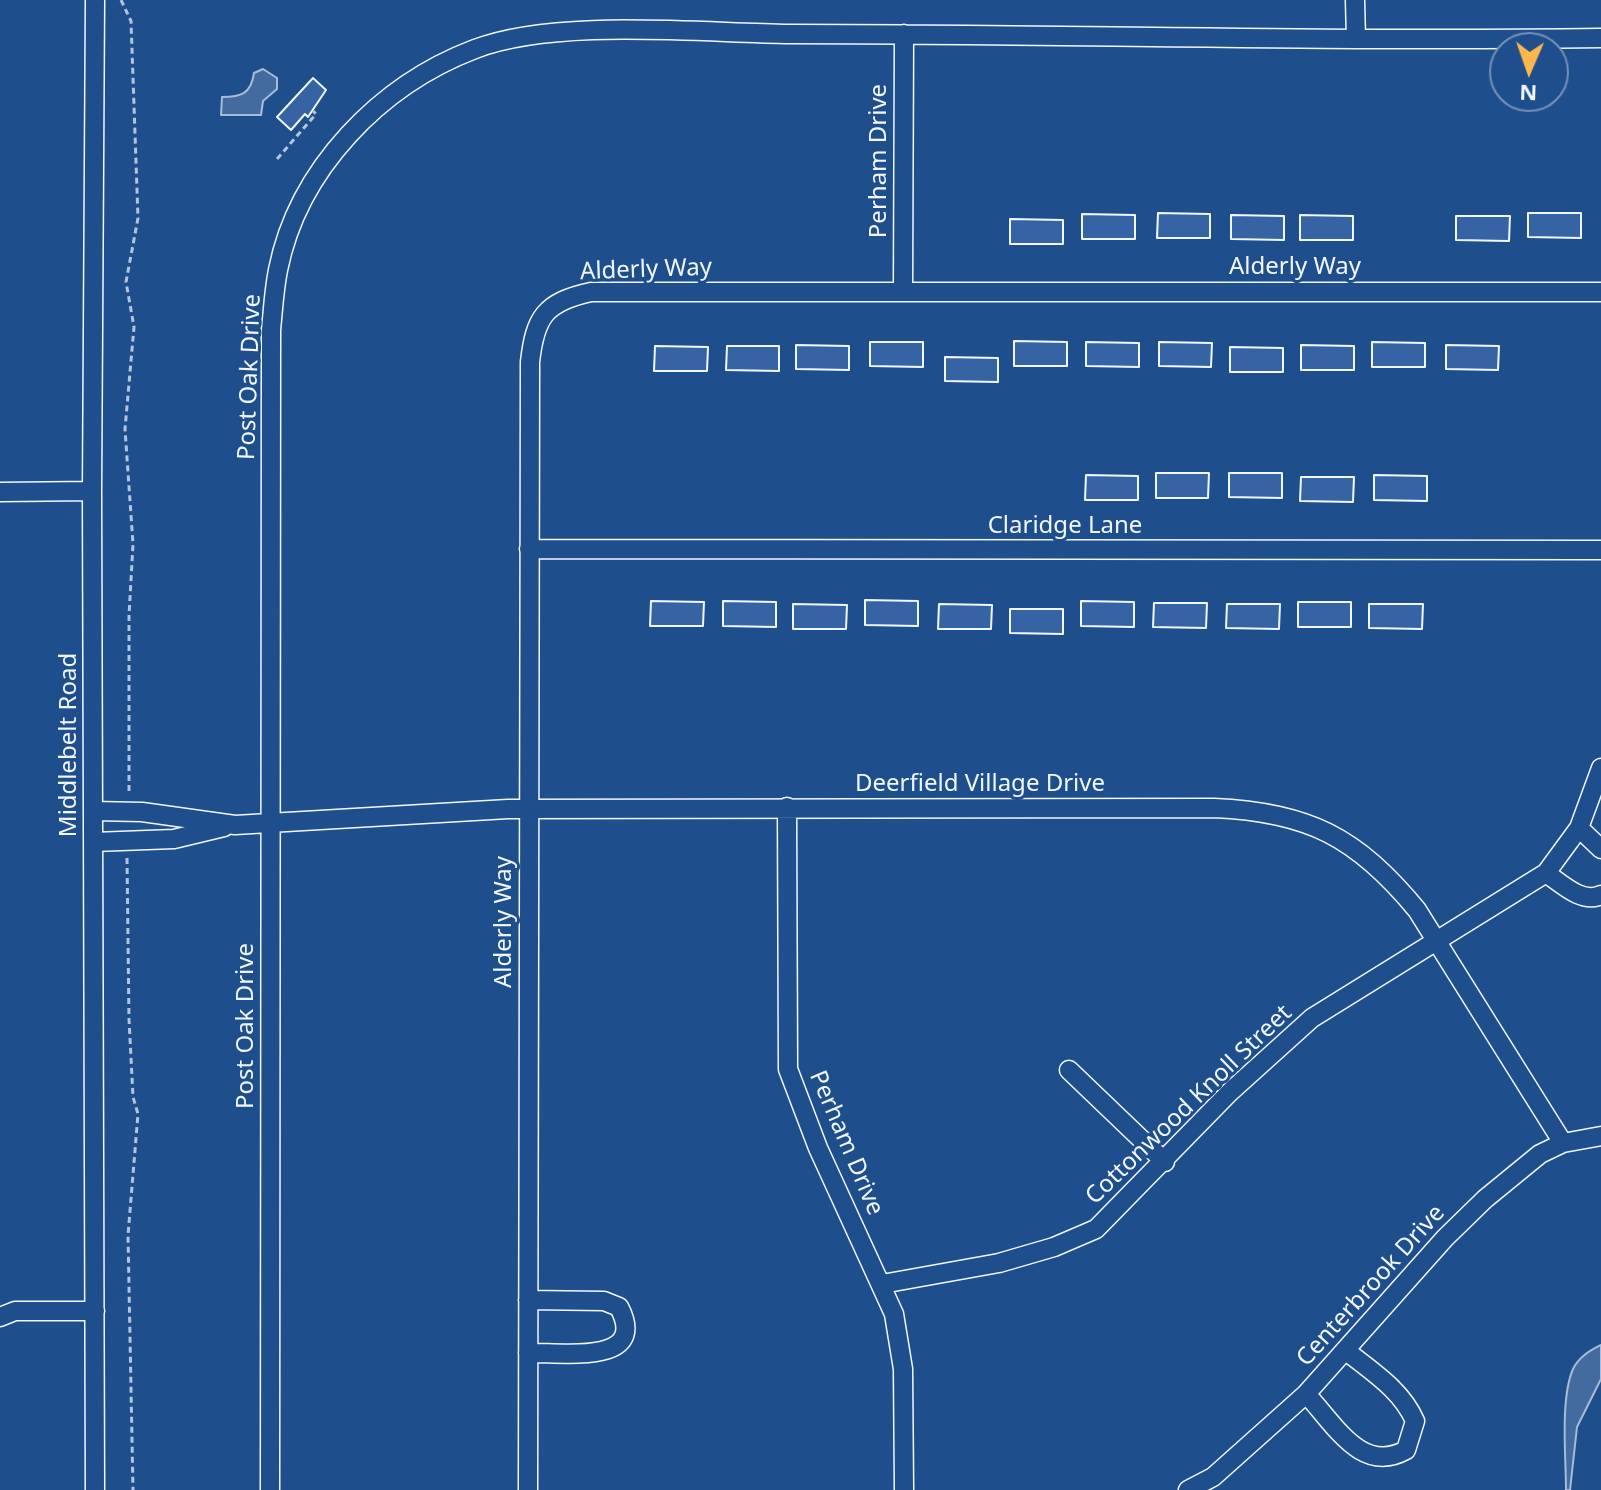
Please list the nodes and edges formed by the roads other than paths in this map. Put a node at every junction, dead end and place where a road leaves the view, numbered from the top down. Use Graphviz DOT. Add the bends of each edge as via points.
graph roads {
  1 [pos="95,0"];
  2 [pos="1355,0"];
  3 [pos="904,34"];
  4 [pos="1601,38"];
  5 [pos="1356,39"];
  6 [pos="903,290"];
  7 [pos="1601,292"];
  8 [pos="92,491"];
  9 [pos="0,492"];
  10 [pos="529,549"];
  11 [pos="1601,550"];
  12 [pos="1601,768"];
  13 [pos="787,807"];
  14 [pos="528,809"];
  15 [pos="93,811"];
  16 [pos="269,824"];
  17 [pos="235,825"];
  18 [pos="1579,828"];
  19 [pos="94,842"];
  20 [pos="1601,849"];
  21 [pos="1546,873"];
  22 [pos="1601,895"];
  23 [pos="1438,943"];
  24 [pos="1069,1070"];
  25 [pos="1601,1136"];
  26 [pos="1563,1143"];
  27 [pos="1165,1162"];
  28 [pos="882,1284"];
  29 [pos="528,1300"];
  30 [pos="95,1311"];
  31 [pos="0,1317"];
  32 [pos="1345,1350"];
  33 [pos="528,1353"];
  34 [pos="1306,1394"];
  35 [pos="95,1490"];
  36 [pos="270,1490"];
  37 [pos="528,1490"];
  38 [pos="904,1490"];
  39 [pos="1188,1490"];
  1 -- 8 [label="street, Middlebelt Road"];
  2 -- 5 [label="street"];
  3 -- 5 [label="street, Post Oak Drive"];
  3 -- 6 [label="street, Perham Drive"];
  3 -- 16 [label="street, Post Oak Drive" via="580,32 498,42 394,91 331,157 303,200 278,268 271,330"];
  4 -- 5 [label="street, Post Oak Drive"];
  6 -- 7 [label="street, Alderly Way"];
  6 -- 10 [label="street, Alderly Way" via="591,292 554,304 533,335 530,362"];
  8 -- 9 [label="street"];
  8 -- 15 [label="street, Middlebelt Road"];
  10 -- 11 [label="street, Claridge Lane"];
  10 -- 14 [label="street, Alderly Way"];
  12 -- 18 [label="street, Cottonwood Knoll Street"];
  13 -- 14 [label="street, Deerfield Village Drive"];
  13 -- 23 [label="street, Deerfield Village Drive" via="1214,808 1288,816 1357,848 1391,878"];
  13 -- 28 [label="street, Perham Drive" via="788,1069 818,1148"];
  14 -- 16 [label="street, Deerfield Village Drive"];
  14 -- 29 [label="street, Alderly Way"];
  15 -- 17 [label="street, Deerfield Village Drive"];
  15 -- 19 [label="street, Middlebelt Road"];
  16 -- 17 [label="street, Deerfield Village Drive"];
  16 -- 36 [label="street, Post Oak Drive"];
  17 -- 19 [label="street, Deerfield Village Drive" via="174,839"];
  18 -- 20 [label="street"];
  18 -- 21 [label="street, Cottonwood Knoll Street"];
  19 -- 30 [label="street, Middlebelt Road"];
  21 -- 22 [label="street" via="1581,896"];
  21 -- 23 [label="street, Cottonwood Knoll Street"];
  23 -- 26 [label="street, Deerfield Village Drive"];
  23 -- 27 [label="street, Cottonwood Knoll Street" via="1312,1018 1230,1092"];
  24 -- 27 [label="street"];
  25 -- 26 [label="street, Centerbrook Drive"];
  26 -- 32 [label="street, Centerbrook Drive" via="1540,1154 1485,1199"];
  27 -- 28 [label="street, Cottonwood Knoll Street" via="1096,1229 999,1263"];
  28 -- 38 [label="street, Perham Drive" via="894,1314 903,1369"];
  29 -- 33 [label="street, Alderly Way"];
  29 -- 33 [label="street" via="604,1301 619,1307 626,1334 607,1351"];
  30 -- 31 [label="street" via="15,1311"];
  30 -- 35 [label="street, Middlebelt Road"];
  32 -- 34 [label="street, Centerbrook Drive"];
  32 -- 34 [label="street" via="1408,1406 1415,1421 1406,1450 1392,1458 1362,1454"];
  33 -- 37 [label="street, Alderly Way"];
  34 -- 39 [label="street, Centerbrook Drive" via="1213,1477"];
}
